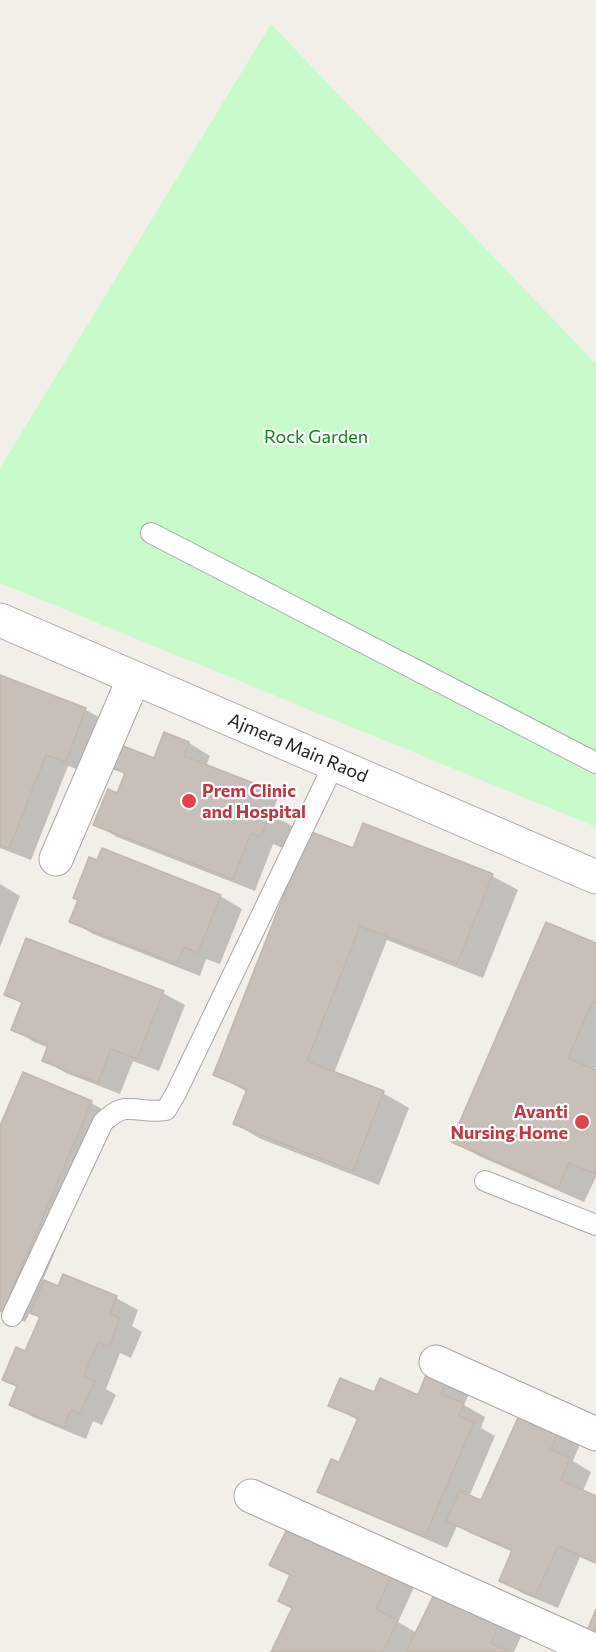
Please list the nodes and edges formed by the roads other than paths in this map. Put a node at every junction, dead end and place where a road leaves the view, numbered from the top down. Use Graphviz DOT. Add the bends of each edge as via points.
graph roads {
  1 [pos="151,533"];
  2 [pos="0,620"];
  3 [pos="134,678"];
  4 [pos="596,763"];
  5 [pos="334,764"];
  6 [pos="56,859"];
  7 [pos="596,877"];
  8 [pos="485,1181"];
  9 [pos="596,1225"];
  10 [pos="12,1316"];
  11 [pos="436,1362"];
  12 [pos="596,1434"];
  13 [pos="251,1496"];
  14 [pos="596,1651"];
  1 -- 4 [label="lane"];
  2 -- 3 [label="street, Ajmera Main Raod"];
  3 -- 5 [label="street, Ajmera Main Raod"];
  3 -- 6 [label="street"];
  5 -- 7 [label="street, Ajmera Main Raod"];
  5 -- 10 [label="lane" via="176,1094 166,1110 124,1109 103,1122"];
  8 -- 9 [label="lane"];
  11 -- 12 [label="street"];
  13 -- 14 [label="street"];
}
